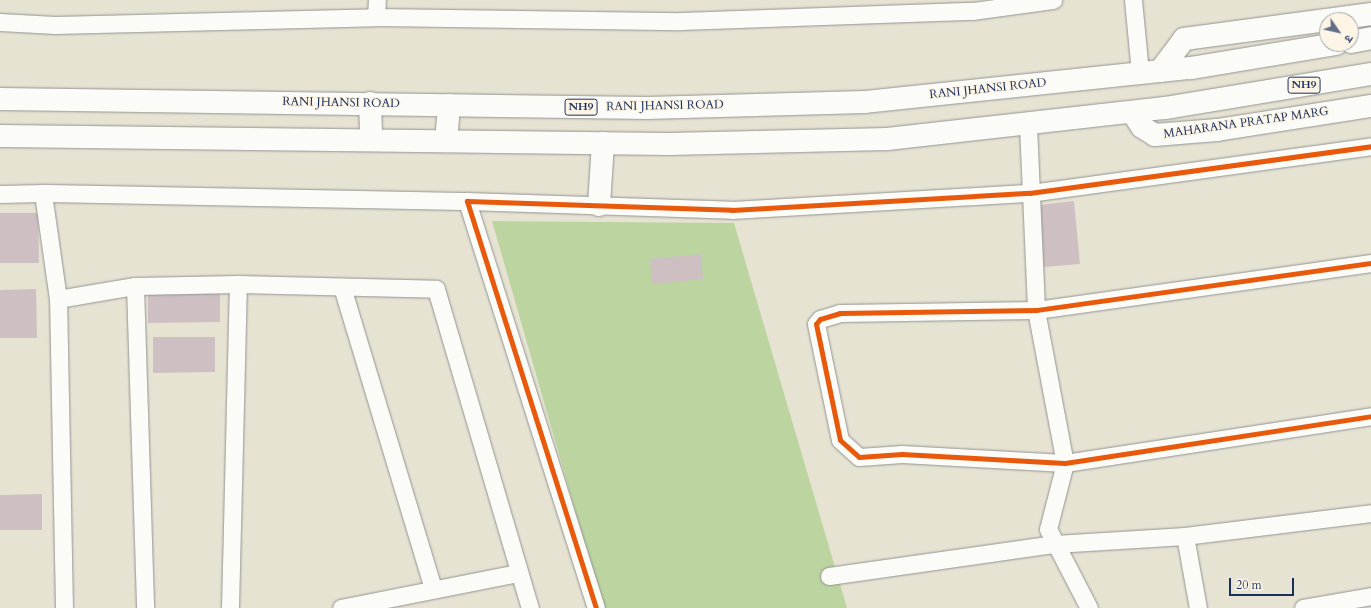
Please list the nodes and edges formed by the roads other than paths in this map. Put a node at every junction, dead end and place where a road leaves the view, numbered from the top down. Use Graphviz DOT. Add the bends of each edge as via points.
graph roads {
  1 [pos="1053,0"];
  2 [pos="1133,0"];
  3 [pos="376,8"];
  4 [pos="1371,14"];
  5 [pos="0,22"];
  6 [pos="1371,38"];
  7 [pos="1359,40"];
  8 [pos="1319,47"];
  9 [pos="1150,72"];
  10 [pos="1371,74"];
  11 [pos="0,99"];
  12 [pos="370,103"];
  13 [pos="449,105"];
  14 [pos="1371,106"];
  15 [pos="1132,112"];
  16 [pos="1028,125"];
  17 [pos="0,136"];
  18 [pos="371,140"];
  19 [pos="446,141"];
  20 [pos="603,143"];
  21 [pos="1371,146"];
  22 [pos="43,193"];
  23 [pos="1030,193"];
  24 [pos="0,194"];
  25 [pos="467,201"];
  26 [pos="599,205"];
  27 [pos="1371,263"];
  28 [pos="238,284"];
  29 [pos="135,286"];
  30 [pos="342,287"];
  31 [pos="58,299"];
  32 [pos="1036,310"];
  33 [pos="1371,416"];
  34 [pos="1065,463"];
  35 [pos="1371,513"];
  36 [pos="1185,536"];
  37 [pos="1056,544"];
  38 [pos="518,573"];
  39 [pos="829,576"];
  40 [pos="433,589"];
  41 [pos="1371,596"];
  42 [pos="1353,604"];
  43 [pos="64,608"];
  44 [pos="144,608"];
  45 [pos="230,608"];
  46 [pos="341,608"];
  47 [pos="530,608"];
  48 [pos="596,608"];
  49 [pos="1089,608"];
  50 [pos="1198,608"];
  51 [pos="1303,608"];
  1 -- 3 [label="street" via="973,11 681,21"];
  2 -- 9 [label="street"];
  3 -- 5 [label="street" via="55,25"];
  4 -- 9 [label="main road" via="1184,39"];
  6 -- 7 [label="main road"];
  8 -- 9 [label="main road, NH9"];
  9 -- 13 [label="main road, RANI JHANSI ROAD / NH9" via="865,102 647,108"];
  10 -- 15 [label="main road, NH9"];
  11 -- 12 [label="main road, RANI JHANSI ROAD / NH9"];
  12 -- 13 [label="main road, RANI JHANSI ROAD / NH9"];
  12 -- 18 [label="main road"];
  13 -- 19 [label="main road"];
  14 -- 15 [label="main road, MAHARANA PRATAP MARG" via="1217,130 1155,135 1142,127"];
  15 -- 16 [label="main road, NH9"];
  16 -- 20 [label="main road, NH9" via="887,139"];
  16 -- 23 [label="street"];
  17 -- 18 [label="main road, NH9"];
  18 -- 19 [label="main road, NH9"];
  19 -- 20 [label="main road, NH9"];
  20 -- 26 [label="main road"];
  21 -- 23 [label="street"];
  22 -- 24 [label="street"];
  22 -- 25 [label="street"];
  22 -- 31 [label="street"];
  23 -- 26 [label="street" via="732,210"];
  23 -- 32 [label="street"];
  25 -- 26 [label="street"];
  25 -- 48 [label="street"];
  27 -- 32 [label="street"];
  28 -- 29 [label="street"];
  28 -- 30 [label="street"];
  28 -- 45 [label="street"];
  29 -- 31 [label="street"];
  29 -- 44 [label="street"];
  30 -- 38 [label="street" via="436,289"];
  30 -- 40 [label="street"];
  31 -- 43 [label="street"];
  32 -- 34 [label="street"];
  32 -- 34 [label="street" via="840,313 820,319 816,324 840,440 859,457 902,454"];
  33 -- 34 [label="street"];
  34 -- 37 [label="street" via="1048,529"];
  35 -- 36 [label="street"];
  36 -- 37 [label="street"];
  36 -- 50 [label="street"];
  37 -- 39 [label="street"];
  37 -- 49 [label="street"];
  38 -- 40 [label="street"];
  38 -- 47 [label="street"];
  40 -- 46 [label="street"];
  41 -- 42 [label="street"];
  42 -- 51 [label="street"];
}
